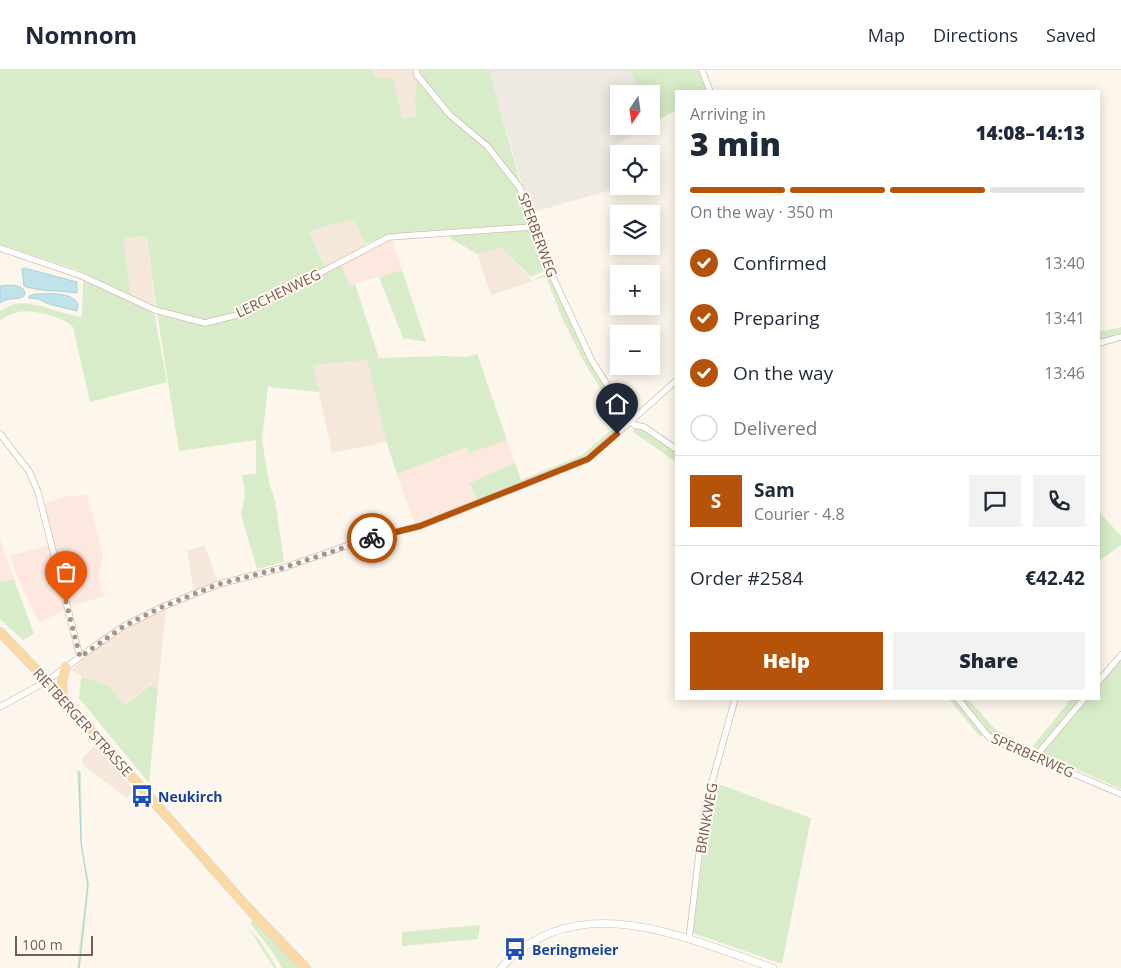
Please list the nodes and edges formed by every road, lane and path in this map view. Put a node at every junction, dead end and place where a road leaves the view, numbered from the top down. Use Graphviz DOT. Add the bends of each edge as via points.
graph roads {
  1 [pos="416,70"];
  2 [pos="702,70"];
  3 [pos="710,90"];
  4 [pos="532,227"];
  5 [pos="0,248"];
  6 [pos="1121,337"];
  7 [pos="1100,343"];
  8 [pos="675,382"];
  9 [pos="639,415"];
  10 [pos="631,422"];
  11 [pos="644,427"];
  12 [pos="0,434"];
  13 [pos="675,448"];
  14 [pos="0,632"];
  15 [pos="1121,654"];
  16 [pos="80,657"];
  17 [pos="66,667"];
  18 [pos="1100,680"];
  19 [pos="47,681"];
  20 [pos="63,699"];
  21 [pos="735,700"];
  22 [pos="959,700"];
  23 [pos="1083,700"];
  24 [pos="0,707"];
  25 [pos="1035,757"];
  26 [pos="1121,794"];
  27 [pos="689,939"];
  28 [pos="306,968"];
  29 [pos="501,968"];
  30 [pos="773,968"];
  1 -- 4 [label="street, SPERBERWEG" via="450,115 487,146 520,188"];
  2 -- 3 [label="street"];
  4 -- 5 [label="street, LERCHENWEG" via="389,238 241,314 205,323 155,310 82,276"];
  4 -- 10 [label="street, SPERBERWEG" via="592,361"];
  6 -- 7 [label="street"];
  8 -- 9 [label="street"];
  9 -- 10 [label="street"];
  9 -- 11 [label="street"];
  10 -- 11 [label="street"];
  10 -- 16 [label="street" via="588,459 420,526 219,584 124,626"];
  11 -- 13 [label="street"];
  12 -- 16 [label="street" via="29,471 38,492"];
  14 -- 19 [label="main road, RIETBERGER STRASSE"];
  15 -- 18 [label="street"];
  16 -- 17 [label="street"];
  17 -- 19 [label="street"];
  17 -- 20 [label="main road" via="62,680"];
  19 -- 20 [label="main road, RIETBERGER STRASSE"];
  19 -- 24 [label="street"];
  20 -- 28 [label="main road, RIETBERGER STRASSE" via="248,908"];
  21 -- 27 [label="street, BRINKWEG" via="704,811"];
  22 -- 25 [label="street, SPERBERWEG" via="987,735"];
  23 -- 25 [label="street"];
  25 -- 26 [label="street, SPERBERWEG"];
  27 -- 29 [label="street" via="626,924 581,924 536,940"];
  27 -- 30 [label="street"];
}
